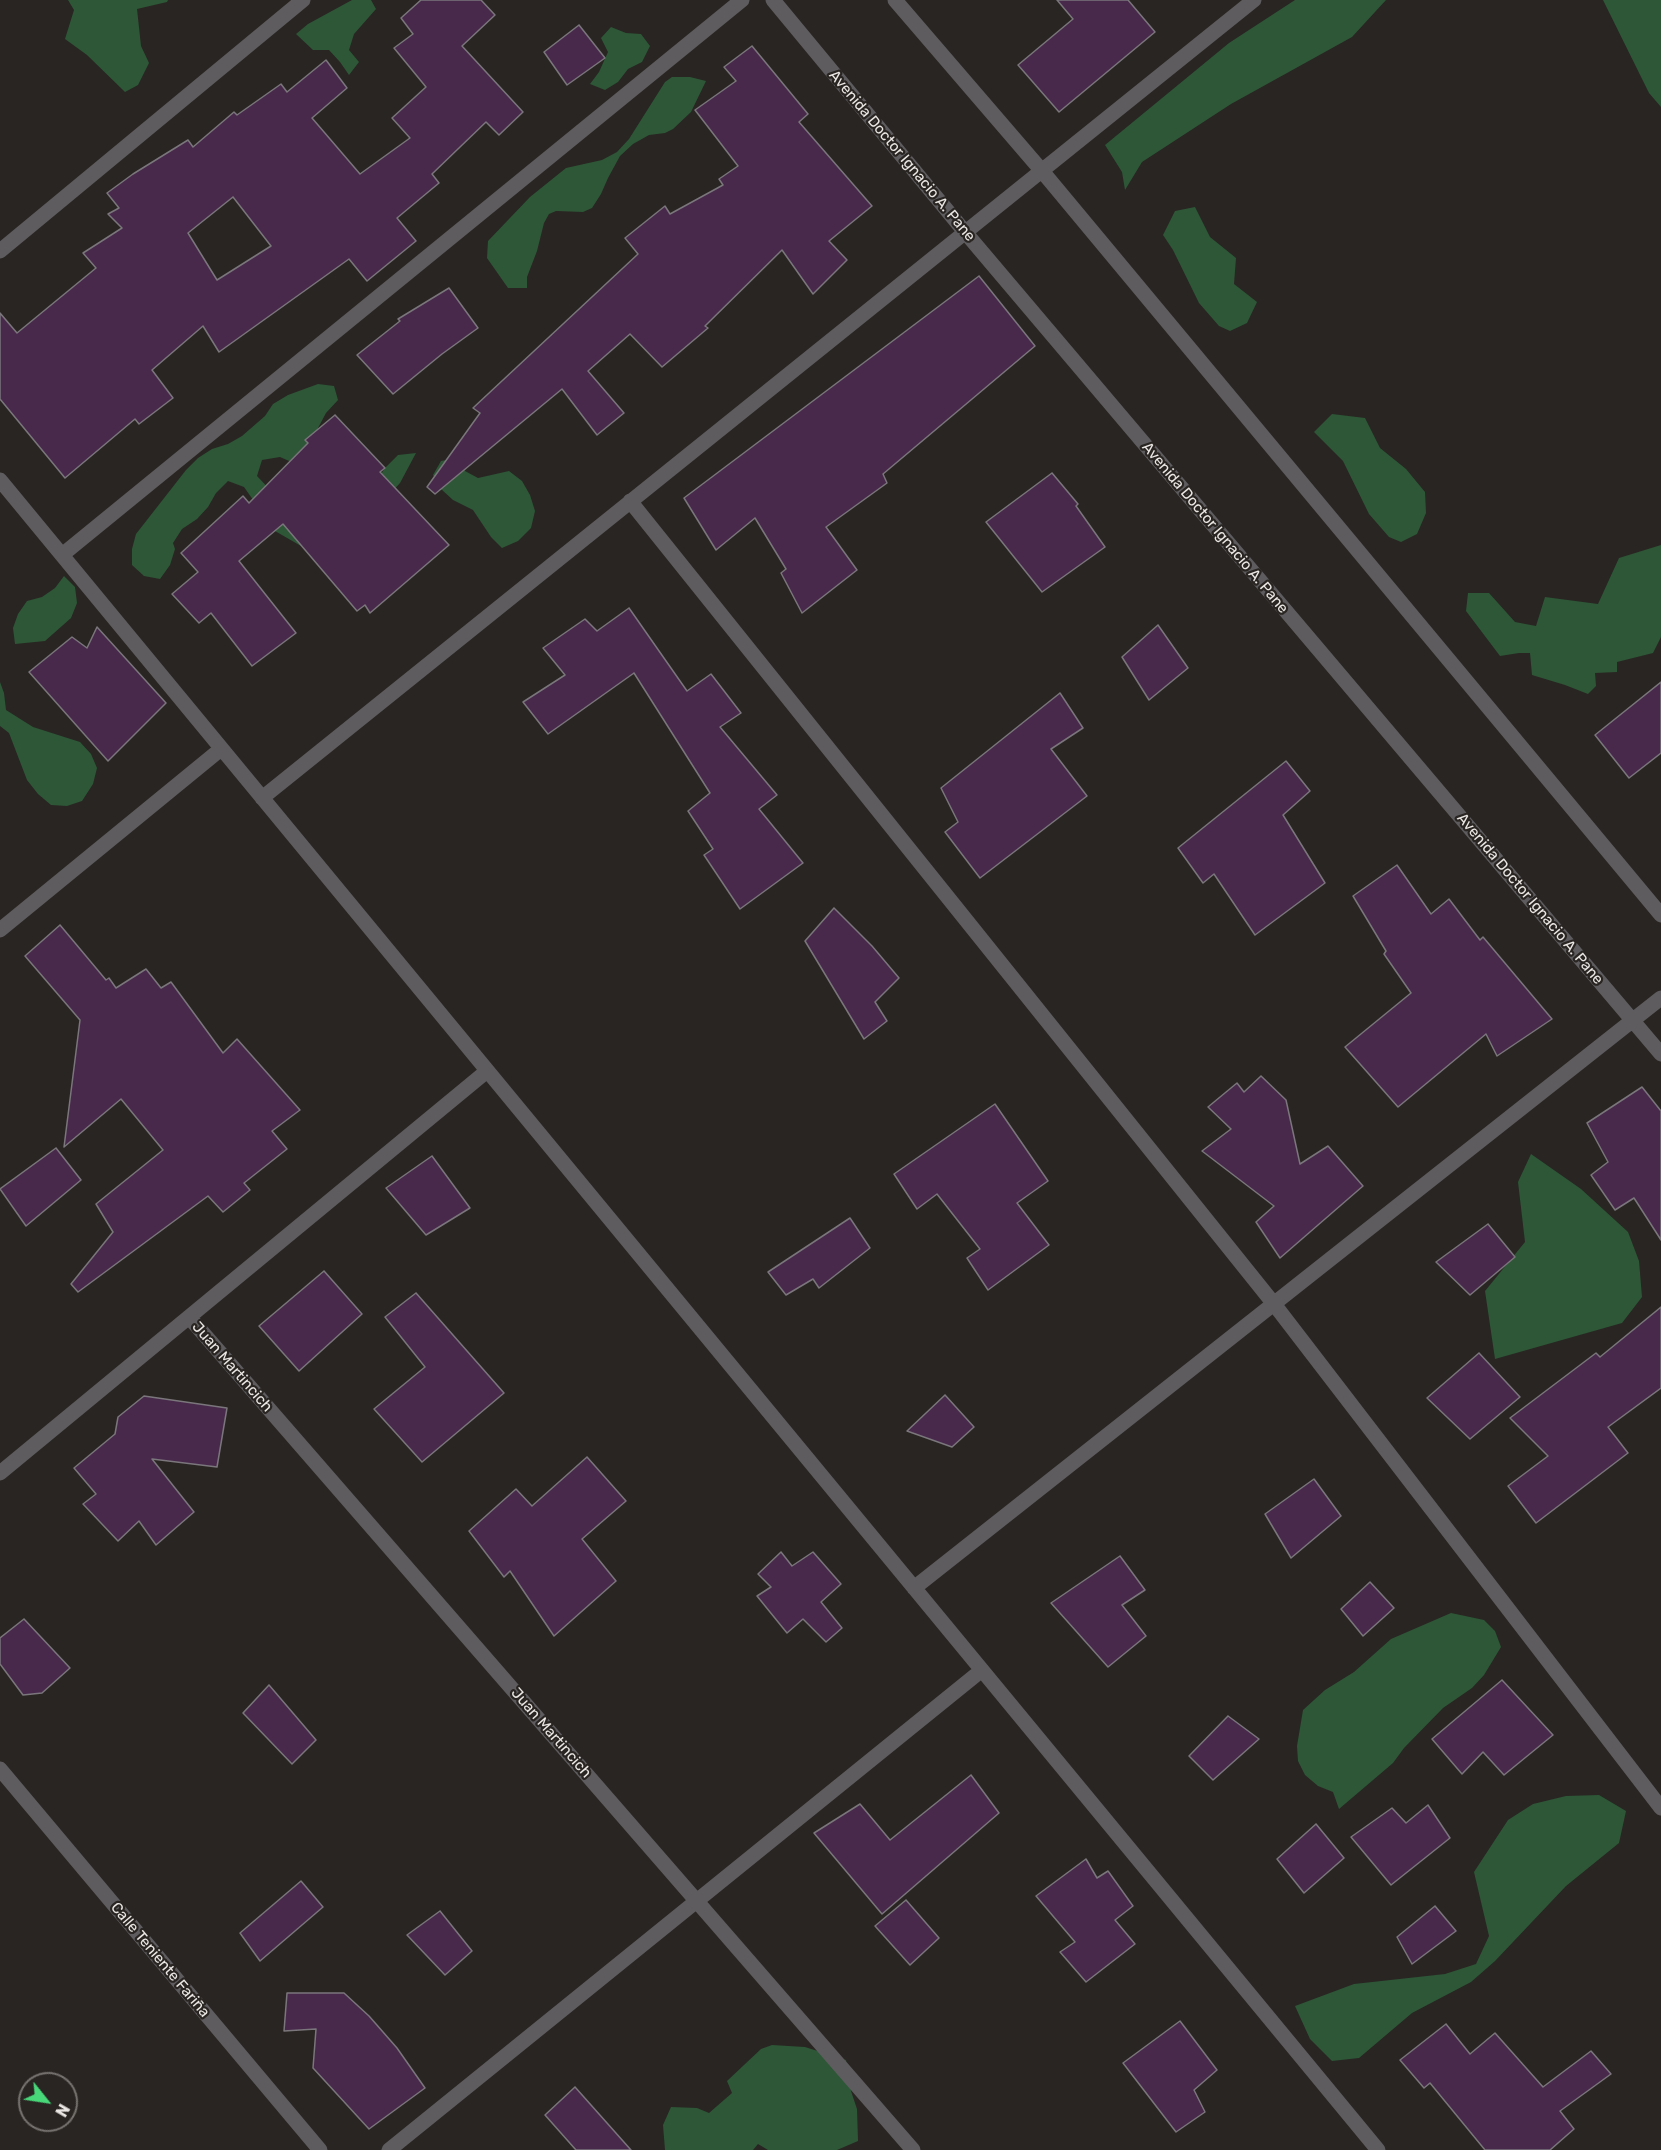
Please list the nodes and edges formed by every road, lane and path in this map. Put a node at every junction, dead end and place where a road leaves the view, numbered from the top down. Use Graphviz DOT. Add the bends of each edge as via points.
graph roads {
  1 [pos="303,0"];
  2 [pos="742,0"];
  3 [pos="773,0"];
  4 [pos="894,0"];
  5 [pos="1254,0"];
  6 [pos="1042,171"];
  7 [pos="965,232"];
  8 [pos="0,251"];
  9 [pos="0,480"];
  10 [pos="630,501"];
  11 [pos="62,555"];
  12 [pos="221,749"];
  13 [pos="262,798"];
  14 [pos="1661,915"];
  15 [pos="0,930"];
  16 [pos="1661,998"];
  17 [pos="1632,1020"];
  18 [pos="1661,1054"];
  19 [pos="487,1071"];
  20 [pos="1274,1304"];
  21 [pos="189,1317"];
  22 [pos="0,1473"];
  23 [pos="914,1588"];
  24 [pos="982,1671"];
  25 [pos="0,1769"];
  26 [pos="1661,1808"];
  27 [pos="697,1901"];
  28 [pos="320,2150"];
  29 [pos="389,2150"];
  30 [pos="913,2150"];
  31 [pos="1378,2150"];
  1 -- 8 [label="street"];
  2 -- 11 [label="street"];
  3 -- 7 [label="street, Avenida Doctor Ignacio A. Pane"];
  4 -- 6 [label="street"];
  5 -- 6 [label="street"];
  6 -- 7 [label="street"];
  6 -- 14 [label="street"];
  7 -- 10 [label="street"];
  7 -- 17 [label="street, Avenida Doctor Ignacio A. Pane"];
  9 -- 11 [label="street"];
  10 -- 13 [label="street"];
  10 -- 20 [label="street"];
  11 -- 12 [label="street"];
  12 -- 13 [label="street"];
  12 -- 15 [label="street"];
  13 -- 19 [label="street"];
  16 -- 17 [label="street"];
  17 -- 18 [label="street, Avenida Doctor Ignacio A. Pane"];
  17 -- 20 [label="street"];
  19 -- 21 [label="street"];
  19 -- 23 [label="street"];
  20 -- 23 [label="street"];
  20 -- 26 [label="street"];
  21 -- 22 [label="street"];
  21 -- 27 [label="street, Juan Martincich"];
  23 -- 24 [label="street"];
  24 -- 27 [label="street"];
  24 -- 31 [label="street"];
  25 -- 28 [label="street, Calle Teniente Fariña"];
  27 -- 29 [label="street"];
  27 -- 30 [label="street, Juan Martincich"];
}
